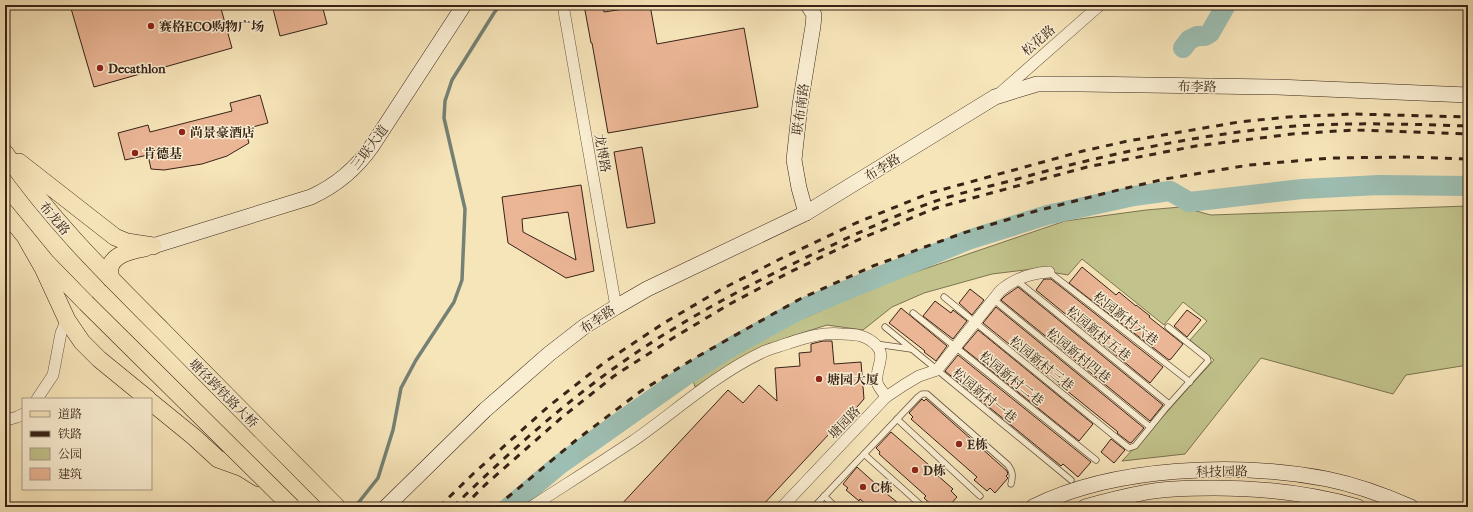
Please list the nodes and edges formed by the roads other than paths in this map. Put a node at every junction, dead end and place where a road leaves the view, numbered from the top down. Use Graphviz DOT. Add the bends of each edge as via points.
graph roads {
  1 [pos="464,5"];
  2 [pos="563,5"];
  3 [pos="808,5"];
  4 [pos="1100,5"];
  5 [pos="1468,95"];
  6 [pos="995,97"];
  7 [pos="5,150"];
  8 [pos="5,153"];
  9 [pos="5,212"];
  10 [pos="806,214"];
  11 [pos="27,240"];
  12 [pos="153,246"];
  13 [pos="1049,272"];
  14 [pos="111,279"];
  15 [pos="1016,280"];
  16 [pos="944,297"];
  17 [pos="993,299"];
  18 [pos="616,306"];
  19 [pos="913,313"];
  20 [pos="67,320"];
  21 [pos="975,322"];
  22 [pos="885,327"];
  23 [pos="1168,327"];
  24 [pos="875,344"];
  25 [pos="955,347"];
  26 [pos="911,349"];
  27 [pos="937,370"];
  28 [pos="1190,382"];
  29 [pos="886,397"];
  30 [pos="38,398"];
  31 [pos="147,398"];
  32 [pos="152,403"];
  33 [pos="1169,404"];
  34 [pos="22,415"];
  35 [pos="5,419"];
  36 [pos="897,419"];
  37 [pos="1150,427"];
  38 [pos="864,454"];
  39 [pos="1468,459"];
  40 [pos="1096,460"];
  41 [pos="1468,474"];
  42 [pos="1071,480"];
  43 [pos="1010,484"];
  44 [pos="1345,484"];
  45 [pos="824,496"];
  46 [pos="980,496"];
  47 [pos="1341,502"];
  48 [pos="292,507"];
  49 [pos="298,507"];
  50 [pos="337,507"];
  51 [pos="386,507"];
  52 [pos="531,507"];
  53 [pos="782,507"];
  54 [pos="814,507"];
  55 [pos="836,507"];
  56 [pos="923,507"];
  57 [pos="1032,507"];
  58 [pos="1085,507"];
  59 [pos="1358,507"];
  60 [pos="1411,507"];
  1 -- 12 [label="main road, 三联大道" via="372,146 346,176 311,197"];
  2 -- 18 [label="street, 龙博路"];
  3 -- 10 [label="main road, 联布南路" via="814,15 794,160"];
  4 -- 6 [label="street, 松花路"];
  5 -- 6 [label="main road, 布李路" via="1276,87 1037,84"];
  6 -- 10 [label="main road, 布李路"];
  7 -- 12 [label="main road" via="115,237 126,242"];
  8 -- 14 [label="main road, 布龙路" via="62,227"];
  9 -- 11 [label="main road"];
  10 -- 18 [label="main road, 布李路" via="681,272"];
  11 -- 20 [label="main road"];
  11 -- 48 [label="main road, bridge" via="66,284"];
  12 -- 14 [label="main road" via="121,254 112,264"];
  13 -- 15 [label="street"];
  13 -- 28 [label="lane, 松园新村六巷"];
  14 -- 50 [label="main road, 塘径跨铁路大桥"];
  15 -- 17 [label="street"];
  15 -- 33 [label="lane, 松园新村五巷"];
  16 -- 21 [label="lane, 松园新村三巷"];
  17 -- 21 [label="street"];
  17 -- 37 [label="lane, 松园新村四巷"];
  18 -- 51 [label="main road, 布李路" via="549,354 485,410"];
  19 -- 25 [label="lane, 松园新村二巷"];
  20 -- 30 [label="street" via="61,333 53,375"];
  20 -- 31 [label="main road" via="90,350"];
  21 -- 25 [label="street"];
  21 -- 37 [label="lane, 松园新村三巷" via="1129,448 1135,446"];
  22 -- 26 [label="lane, 松园新村一巷"];
  23 -- 28 [label="lane" via="1207,358 1206,364"];
  24 -- 26 [label="lane"];
  24 -- 29 [label="street" via="880,350 881,357 877,372 878,383"];
  24 -- 52 [label="street" via="858,335 828,333 804,338 764,352 728,373 634,440"];
  25 -- 27 [label="street"];
  25 -- 40 [label="lane, 松园新村二巷"];
  26 -- 27 [label="lane, 松园新村一巷"];
  27 -- 29 [label="street, 塘园路" via="919,376"];
  27 -- 42 [label="lane, 松园新村一巷"];
  28 -- 33 [label="lane"];
  29 -- 53 [label="street, 塘园路"];
  32 -- 49 [label="main road" via="218,459 252,473"];
  33 -- 37 [label="lane"];
  34 -- 35 [label="street"];
  36 -- 38 [label="lane"];
  36 -- 43 [label="lane" via="918,397 928,394 1008,465 1013,478"];
  36 -- 46 [label="lane"];
  38 -- 45 [label="lane"];
  38 -- 56 [label="lane"];
  39 -- 41 [label="lane"];
  44 -- 47 [label="main road"];
  44 -- 57 [label="main road, 科技园路" via="1328,479 1274,472 1178,472 1093,485"];
  44 -- 60 [label="main road, 科技园路" via="1380,494"];
  45 -- 54 [label="lane"];
  45 -- 55 [label="lane"];
  47 -- 58 [label="main road, 科技园路" via="1277,490 1202,488 1147,492"];
  47 -- 59 [label="main road, 科技园路"];
}
